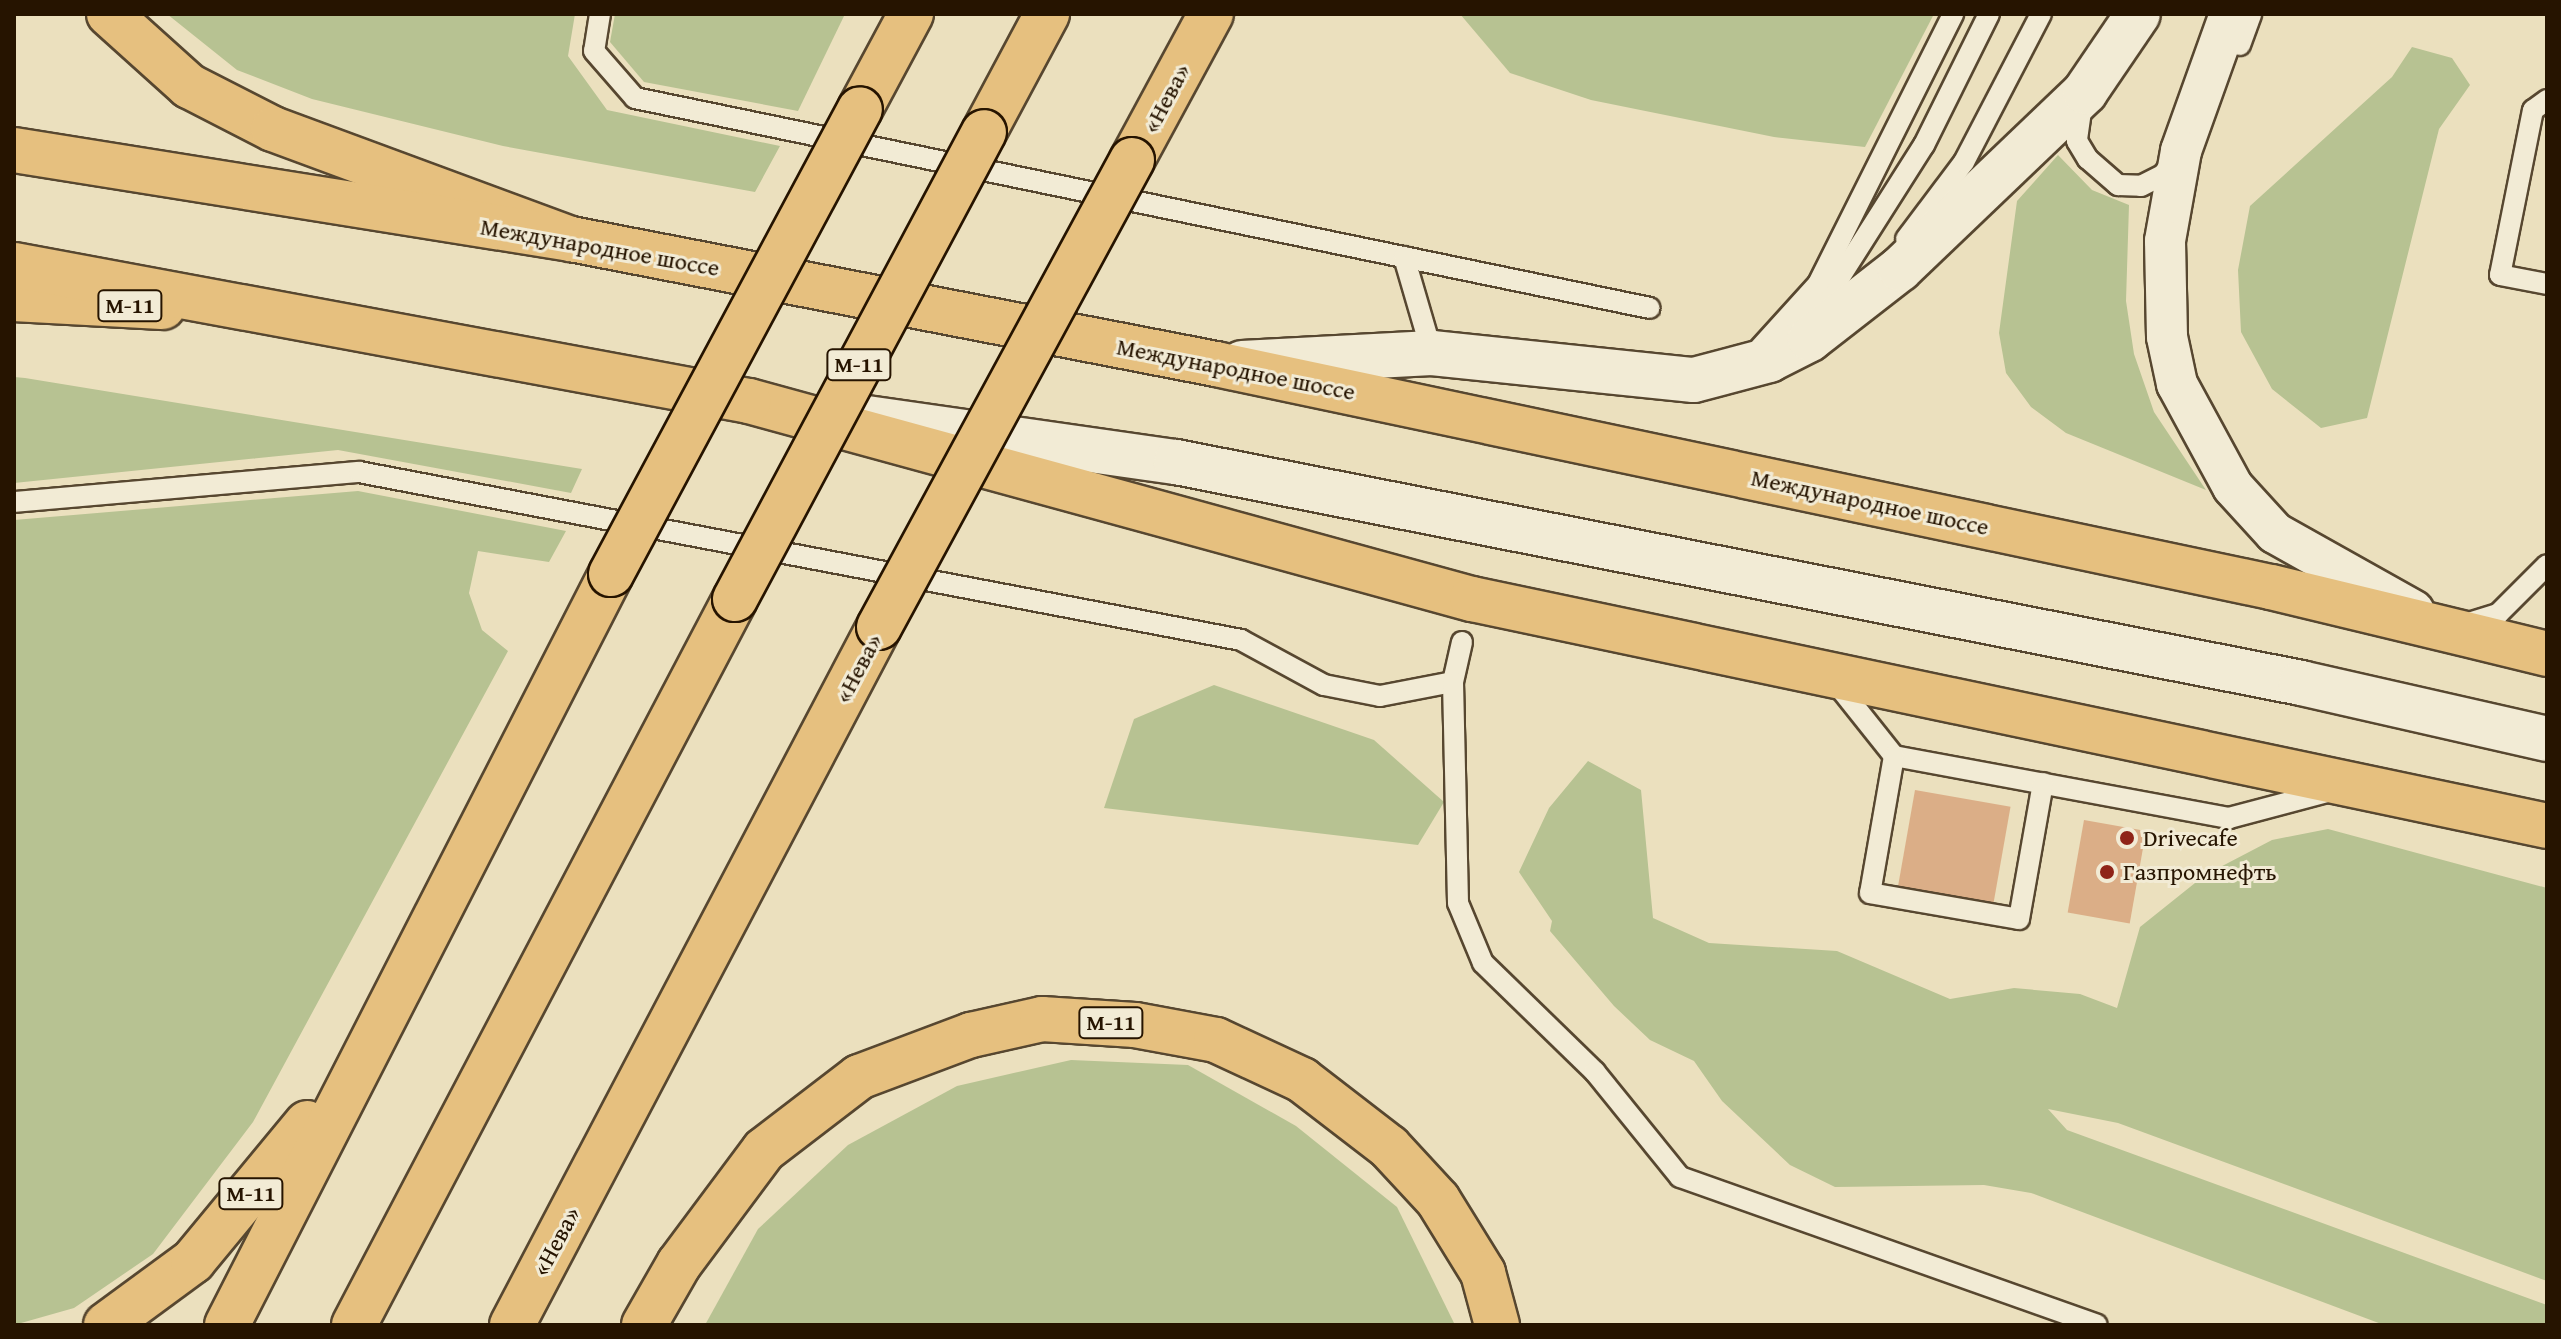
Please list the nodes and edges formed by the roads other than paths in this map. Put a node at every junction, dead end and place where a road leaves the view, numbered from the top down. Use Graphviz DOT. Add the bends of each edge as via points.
graph roads {
  1 [pos="109,14"];
  2 [pos="600,14"];
  3 [pos="911,14"];
  4 [pos="1047,14"];
  5 [pos="1211,14"];
  6 [pos="1953,14"];
  7 [pos="1989,14"];
  8 [pos="2041,14"];
  9 [pos="2138,14"];
  10 [pos="2230,14"];
  11 [pos="2251,14"];
  12 [pos="2085,92"];
  13 [pos="2547,100"];
  14 [pos="14,150"];
  15 [pos="2181,151"];
  16 [pos="571,239"];
  17 [pos="1404,257"];
  18 [pos="14,265"];
  19 [pos="2547,284"];
  20 [pos="2164,285"];
  21 [pos="14,299"];
  22 [pos="1856,305"];
  23 [pos="1650,308"];
  24 [pos="246,312"];
  25 [pos="1432,353"];
  26 [pos="1216,364"];
  27 [pos="1750,366"];
  28 [pos="749,401"];
  29 [pos="14,502"];
  30 [pos="2547,565"];
  31 [pos="2450,628"];
  32 [pos="1462,642"];
  33 [pos="2547,654"];
  34 [pos="1828,673"];
  35 [pos="1453,682"];
  36 [pos="2547,739"];
  37 [pos="1894,756"];
  38 [pos="2043,783"];
  39 [pos="2360,783"];
  40 [pos="2547,826"];
  41 [pos="372,1038"];
  42 [pos="106,1325"];
  43 [pos="227,1325"];
  44 [pos="354,1325"];
  45 [pos="512,1325"];
  46 [pos="644,1325"];
  47 [pos="1497,1325"];
  48 [pos="2097,1325"];
  1 -- 16 [label="main road" via="189,86 273,129"];
  2 -- 17 [label="lane" via="594,51 635,98"];
  3 -- 41 [label="main road, М-11, bridge" via="611,574"];
  4 -- 44 [label="main road, М-11, bridge"];
  5 -- 45 [label="main road, «Нева», bridge" via="879,627"];
  6 -- 27 [label="lane" via="1818,284"];
  7 -- 27 [label="lane" via="1924,145 1828,296"];
  8 -- 22 [label="lane" via="1964,162"];
  9 -- 12 [label="street"];
  10 -- 15 [label="street"];
  11 -- 20 [label="lane" via="2207,134"];
  12 -- 15 [label="lane" via="2077,141 2118,185 2141,186 2163,175"];
  12 -- 22 [label="street"];
  13 -- 19 [label="lane" via="2533,110 2500,275"];
  14 -- 16 [label="main road, Международное шоссе"];
  15 -- 20 [label="street" via="2165,241"];
  16 -- 26 [label="main road, Международное шоссе"];
  17 -- 23 [label="lane"];
  17 -- 25 [label="lane"];
  18 -- 24 [label="main road"];
  20 -- 31 [label="street" via="2177,384 2233,487 2300,549"];
  21 -- 24 [label="main road, М-11"];
  22 -- 27 [label="street"];
  24 -- 28 [label="main road"];
  25 -- 26 [label="street"];
  25 -- 27 [label="street" via="1599,375 1694,380"];
  26 -- 31 [label="main road, Международное шоссе"];
  28 -- 34 [label="main road" via="1472,599"];
  28 -- 36 [label="street" via="1176,462 2301,683"];
  29 -- 35 [label="lane" via="359,472 1241,640 1324,685 1352,691 1380,696"];
  30 -- 31 [label="lane" via="2498,614"];
  31 -- 33 [label="main road, Международное шоссе"];
  32 -- 35 [label="lane"];
  34 -- 37 [label="lane"];
  34 -- 39 [label="main road"];
  35 -- 48 [label="lane" via="1458,903 1483,963 1595,1072 1680,1177"];
  37 -- 38 [label="lane"];
  37 -- 38 [label="lane" via="1870,893 2019,919"];
  38 -- 39 [label="lane" via="2229,818"];
  39 -- 40 [label="main road"];
  41 -- 42 [label="main road, М-11" via="193,1261"];
  41 -- 43 [label="main road, М-11"];
  46 -- 47 [label="main road, М-11" via="679,1264 776,1141 859,1077 971,1035 1042,1019 1135,1025 1216,1040 1302,1080 1389,1147 1438,1200 1483,1273"];
}
